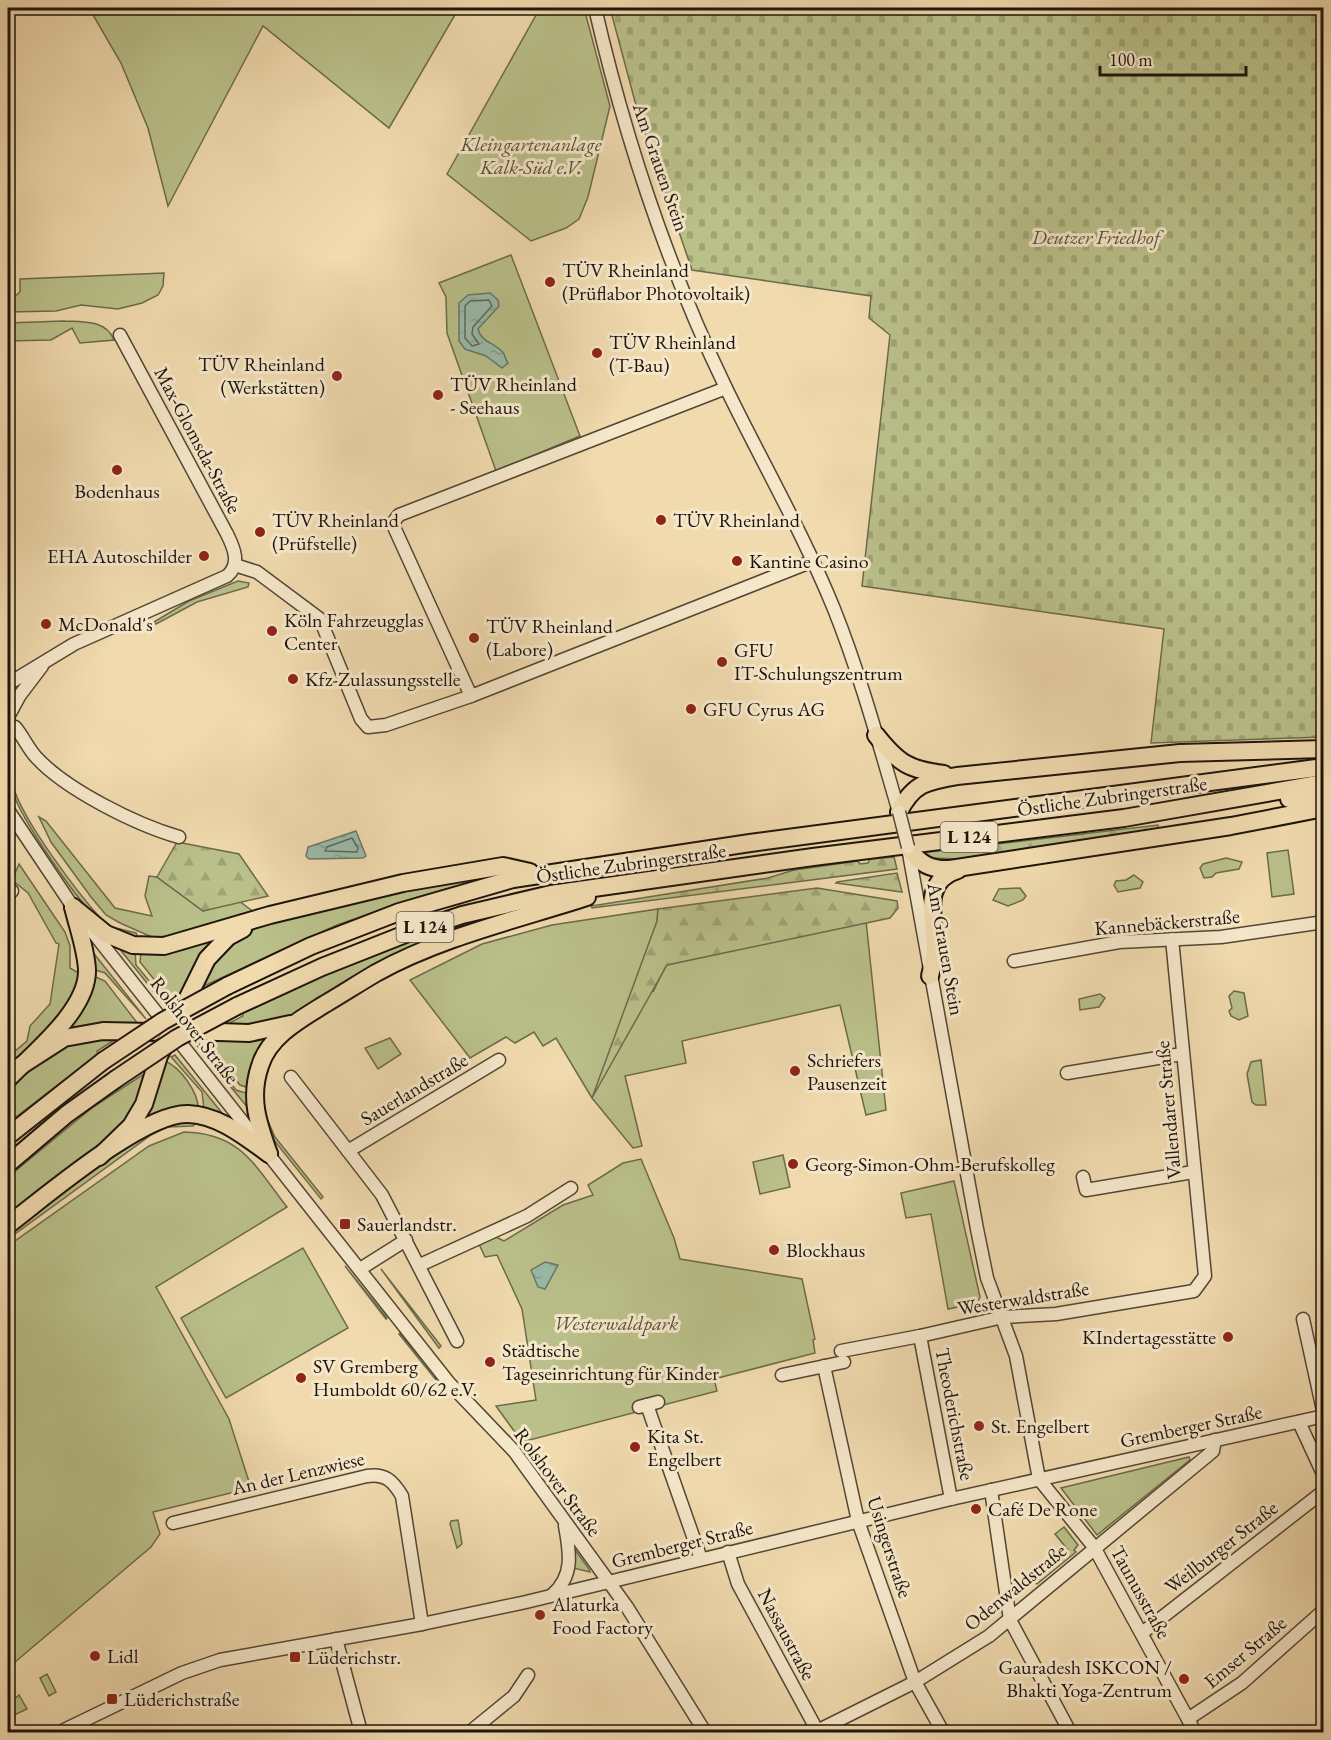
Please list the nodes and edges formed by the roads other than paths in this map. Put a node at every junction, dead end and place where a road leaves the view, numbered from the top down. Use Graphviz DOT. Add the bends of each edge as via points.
graph roads {
  1 [pos="594,8"];
  2 [pos="120,335"];
  3 [pos="726,388"];
  4 [pos="813,561"];
  5 [pos="235,565"];
  6 [pos="45,662"];
  7 [pos="8,684"];
  8 [pos="471,696"];
  9 [pos="8,717"];
  10 [pos="8,726"];
  11 [pos="876,735"];
  12 [pos="1323,749"];
  13 [pos="1323,754"];
  14 [pos="1323,766"];
  15 [pos="957,776"];
  16 [pos="1323,783"];
  17 [pos="1323,795"];
  18 [pos="1062,802"];
  19 [pos="1323,808"];
  20 [pos="8,810"];
  21 [pos="899,812"];
  22 [pos="1124,818"];
  23 [pos="179,837"];
  24 [pos="908,847"];
  25 [pos="971,866"];
  26 [pos="541,874"];
  27 [pos="623,885"];
  28 [pos="73,907"];
  29 [pos="270,915"];
  30 [pos="1323,922"];
  31 [pos="1172,939"];
  32 [pos="1014,961"];
  33 [pos="930,976"];
  34 [pos="296,1022"];
  35 [pos="172,1031"];
  36 [pos="1182,1054"];
  37 [pos="499,1060"];
  38 [pos="13,1073"];
  39 [pos="1067,1073"];
  40 [pos="291,1077"];
  41 [pos="8,1136"];
  42 [pos="348,1151"];
  43 [pos="269,1154"];
  44 [pos="99,1157"];
  45 [pos="8,1164"];
  46 [pos="1193,1172"];
  47 [pos="1083,1178"];
  48 [pos="571,1188"];
  49 [pos="8,1225"];
  50 [pos="406,1240"];
  51 [pos="420,1266"];
  52 [pos="360,1269"];
  53 [pos="1205,1276"];
  54 [pos="1003,1317"];
  55 [pos="1303,1318"];
  56 [pos="920,1336"];
  57 [pos="457,1341"];
  58 [pos="824,1366"];
  59 [pos="782,1375"];
  60 [pos="648,1405"];
  61 [pos="1323,1416"];
  62 [pos="1299,1422"];
  63 [pos="1215,1440"];
  64 [pos="1323,1476"];
  65 [pos="1039,1479"];
  66 [pos="991,1490"];
  67 [pos="1323,1491"];
  68 [pos="951,1499"];
  69 [pos="858,1521"];
  70 [pos="565,1522"];
  71 [pos="173,1523"];
  72 [pos="1094,1547"];
  73 [pos="728,1552"];
  74 [pos="701,1558"];
  75 [pos="609,1583"];
  76 [pos="551,1596"];
  77 [pos="1323,1610"];
  78 [pos="1010,1620"];
  79 [pos="422,1624"];
  80 [pos="1142,1633"];
  81 [pos="336,1639"];
  82 [pos="528,1675"];
  83 [pos="915,1682"];
  84 [pos="1188,1719"];
  85 [pos="60,1732"];
  86 [pos="360,1732"];
  87 [pos="470,1732"];
  88 [pos="705,1732"];
  89 [pos="817,1732"];
  90 [pos="943,1732"];
  91 [pos="1070,1732"];
  92 [pos="1195,1732"];
  1 -- 3 [label="street, Am Grauen Stein" via="653,210"];
  2 -- 5 [label="street, Max-Glomsda-Straße" via="227,534 236,556"];
  3 -- 4 [label="street, Am Grauen Stein"];
  3 -- 8 [label="street" via="399,515 394,527"];
  4 -- 8 [label="street"];
  4 -- 11 [label="street, Am Grauen Stein" via="838,621"];
  5 -- 6 [label="street" via="227,576 101,631"];
  5 -- 8 [label="street" via="257,572 320,619 361,719 368,727 386,725"];
  6 -- 7 [label="street"];
  6 -- 9 [label="street"];
  10 -- 23 [label="street" via="15,727 37,758 54,773 103,805"];
  11 -- 15 [label="highway" via="905,766"];
  11 -- 21 [label="street, Am Grauen Stein"];
  12 -- 15 [label="highway" via="1180,753"];
  13 -- 18 [label="highway" via="1123,786"];
  14 -- 18 [label="highway, Östliche Zubringerstraße / L 124"];
  15 -- 21 [label="highway" via="934,780 911,791"];
  16 -- 22 [label="highway, Östliche Zubringerstraße / L 124"];
  17 -- 22 [label="highway, L 124"];
  18 -- 26 [label="highway, Östliche Zubringerstraße / L 124"];
  19 -- 25 [label="highway"];
  20 -- 28 [label="street, Rolshover Straße"];
  21 -- 24 [label="street, Am Grauen Stein, bridge"];
  22 -- 27 [label="highway, Östliche Zubringerstraße / L 124"];
  24 -- 25 [label="highway" via="928,867 940,870"];
  24 -- 33 [label="street, Am Grauen Stein"];
  25 -- 33 [label="highway" via="953,871 938,886 931,906 935,948"];
  26 -- 29 [label="highway" via="503,866 403,883"];
  26 -- 41 [label="highway, Östliche Zubringerstraße / L 124, bridge" via="399,912 311,946 227,986 163,1021 103,1061"];
  27 -- 34 [label="highway" via="433,947 377,972"];
  27 -- 45 [label="highway, Östliche Zubringerstraße / L 124, bridge" via="551,894 462,915 333,962 177,1038 67,1114"];
  28 -- 29 [label="highway" via="106,934 133,945 152,946 164,946"];
  28 -- 35 [label="street, Rolshover Straße"];
  28 -- 38 [label="highway" via="86,957 83,992 65,1019"];
  29 -- 35 [label="highway" via="228,937 207,959"];
  30 -- 31 [label="street, Kannebäckerstraße" via="1261,933"];
  31 -- 32 [label="street, Kannebäckerstraße" via="1119,942"];
  31 -- 36 [label="street, Vallendarer Straße"];
  33 -- 54 [label="street, Am Grauen Stein" via="987,1278"];
  34 -- 35 [label="highway" via="249,1033"];
  34 -- 43 [label="highway" via="272,1044 260,1063 254,1092 255,1114"];
  35 -- 38 [label="highway" via="103,1031 64,1038"];
  35 -- 43 [label="street, Rolshover Straße"];
  35 -- 44 [label="highway" via="159,1056 144,1104 131,1126"];
  36 -- 39 [label="street"];
  36 -- 46 [label="street, Vallendarer Straße"];
  37 -- 42 [label="street, Sauerlandstraße"];
  40 -- 42 [label="street"];
  42 -- 50 [label="street" via="382,1195"];
  43 -- 44 [label="highway" via="236,1130 205,1116 186,1113 164,1118"];
  43 -- 52 [label="street, Rolshover Straße"];
  44 -- 49 [label="highway"];
  46 -- 47 [label="street" via="1086,1190"];
  46 -- 53 [label="street, Vallendarer Straße"];
  48 -- 51 [label="street" via="527,1216"];
  50 -- 51 [label="street"];
  50 -- 52 [label="street"];
  51 -- 57 [label="street"];
  52 -- 70 [label="street, Rolshover Straße" via="462,1397 514,1451"];
  53 -- 54 [label="street, Westerwaldstraße" via="1194,1291 1056,1314"];
  54 -- 56 [label="street, Westerwaldstraße"];
  54 -- 65 [label="street, Am Grauen Stein" via="1016,1356"];
  55 -- 61 [label="street"];
  56 -- 58 [label="street, Westerwaldstraße" via="843,1356"];
  56 -- 68 [label="street, Theoderichstraße"];
  58 -- 59 [label="street"];
  58 -- 69 [label="street, Usingerstraße"];
  60 -- 74 [label="street"];
  61 -- 62 [label="street, Gremberger Straße"];
  62 -- 63 [label="street, Gremberger Straße"];
  62 -- 64 [label="street"];
  63 -- 65 [label="street, Gremberger Straße"];
  63 -- 72 [label="street, Odenwaldstraße" via="1213,1451"];
  65 -- 66 [label="street, Gremberger Straße"];
  65 -- 72 [label="street, Taunusstraße"];
  66 -- 68 [label="street, Gremberger Straße"];
  66 -- 78 [label="street"];
  67 -- 80 [label="street, Weilburger Straße"];
  68 -- 69 [label="street, Gremberger Straße"];
  69 -- 73 [label="street, Gremberger Straße"];
  69 -- 83 [label="street, Usingerstraße"];
  70 -- 75 [label="street, Rolshover Straße"];
  70 -- 76 [label="street" via="568,1572 562,1586"];
  71 -- 79 [label="street, An der Lenzwiese" via="367,1476 385,1477 402,1496"];
  72 -- 78 [label="street, Odenwaldstraße"];
  72 -- 80 [label="street, Taunusstraße"];
  73 -- 74 [label="street, Gremberger Straße"];
  73 -- 89 [label="street, Nassaustraße" via="738,1584"];
  74 -- 75 [label="street, Gremberger Straße"];
  75 -- 76 [label="street, Gremberger Straße"];
  75 -- 88 [label="street, Rolshover Straße"];
  76 -- 79 [label="street, Gremberger Straße"];
  77 -- 84 [label="street, Emser Straße" via="1242,1683"];
  78 -- 83 [label="street, Odenwaldstraße"];
  78 -- 91 [label="street"];
  79 -- 81 [label="street, Gremberger Straße"];
  80 -- 84 [label="street, Taunusstraße"];
  81 -- 85 [label="street, Gremberger Straße" via="220,1660 182,1673"];
  81 -- 86 [label="street"];
  82 -- 87 [label="street" via="514,1696"];
  83 -- 89 [label="street, Odenwaldstraße"];
  83 -- 90 [label="street, Usingerstraße"];
  84 -- 92 [label="street, Taunusstraße"];
}
